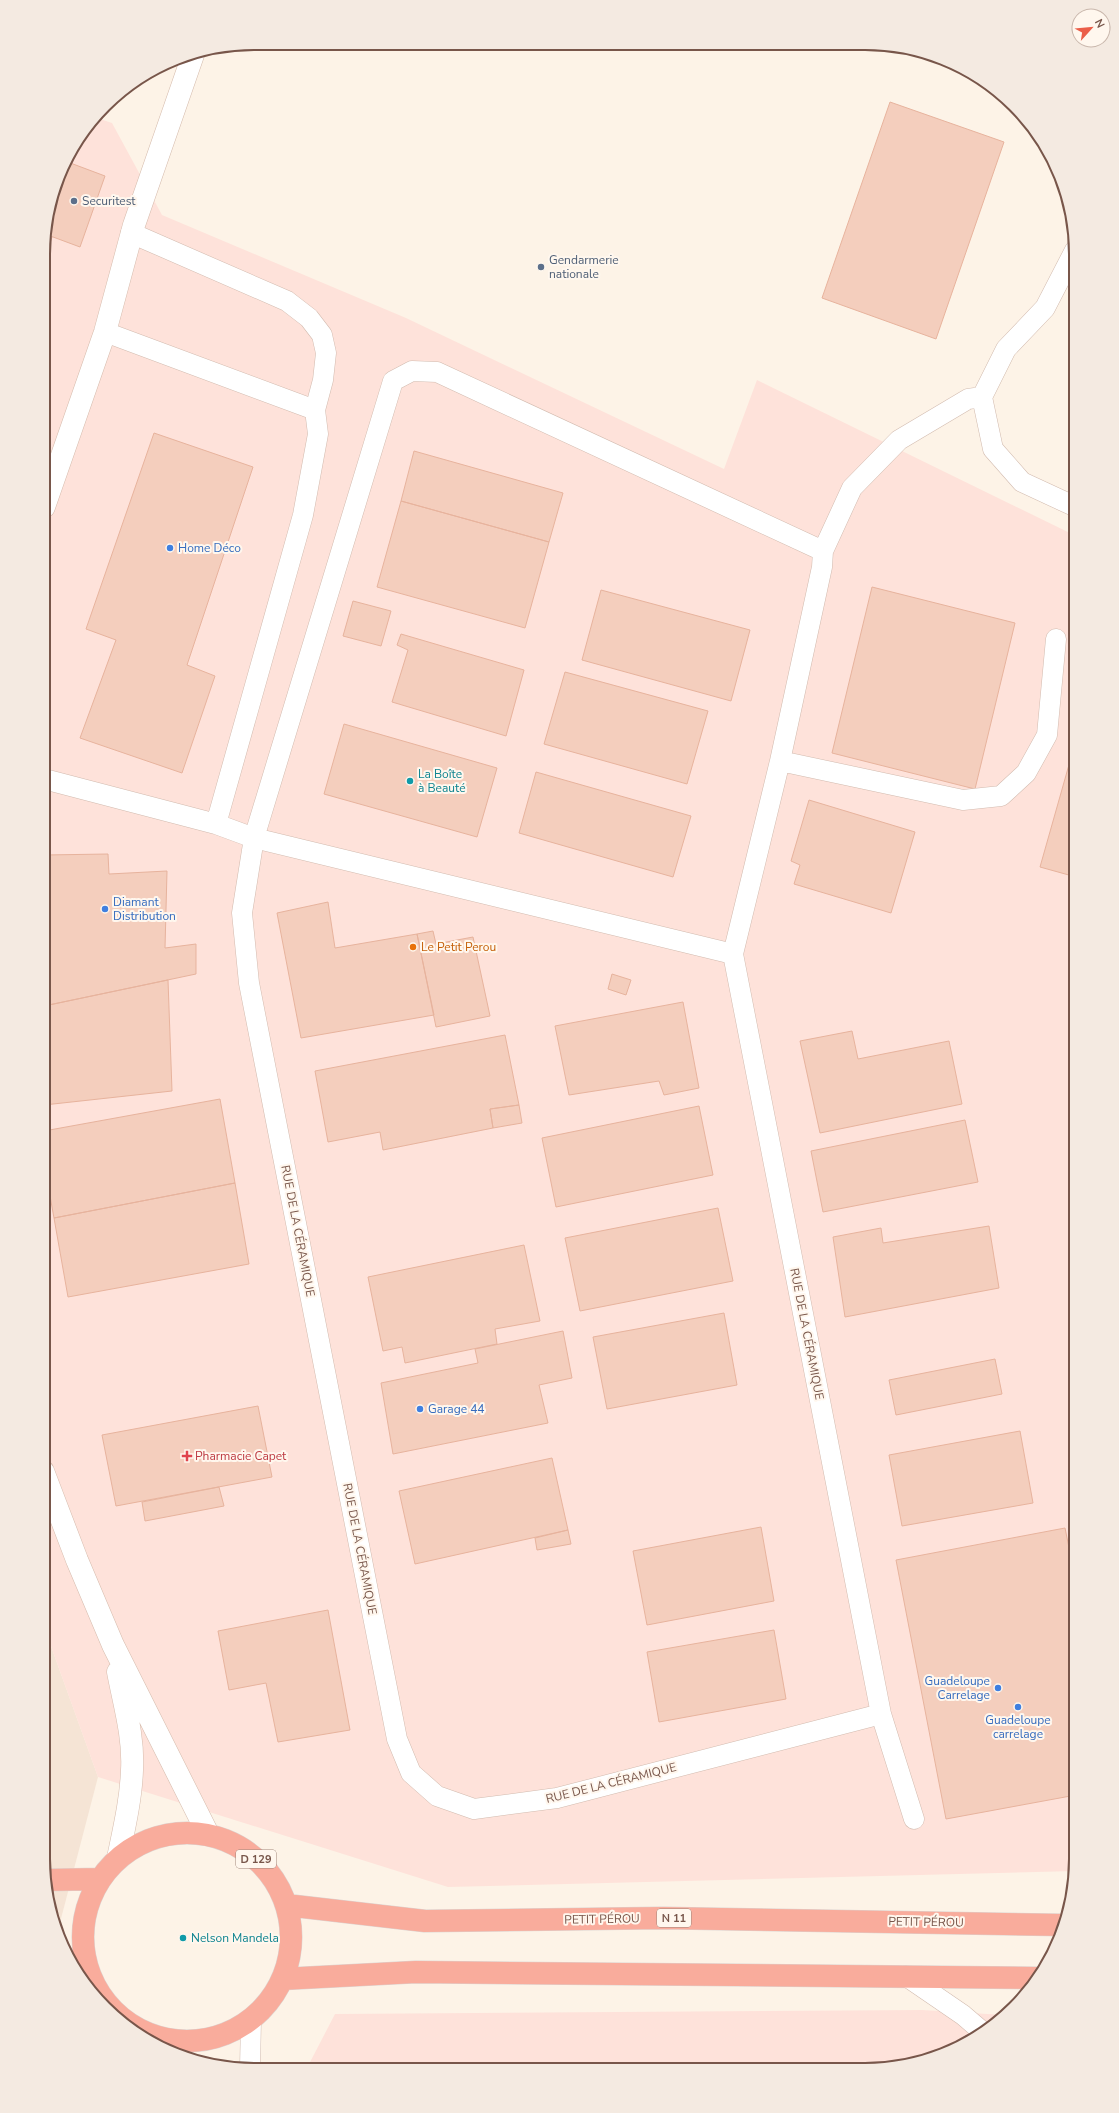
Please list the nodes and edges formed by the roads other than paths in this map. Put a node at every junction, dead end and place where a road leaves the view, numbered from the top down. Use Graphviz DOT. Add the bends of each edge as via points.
graph roads {
  1 [pos="191,60"];
  2 [pos="132,233"];
  3 [pos="1069,263"];
  4 [pos="105,332"];
  5 [pos="982,397"];
  6 [pos="314,410"];
  7 [pos="50,490"];
  8 [pos="1069,504"];
  9 [pos="823,551"];
  10 [pos="1056,639"];
  11 [pos="780,762"];
  12 [pos="50,781"];
  13 [pos="216,824"];
  14 [pos="254,838"];
  15 [pos="733,954"];
  16 [pos="50,1488"];
  17 [pos="113,1646"];
  18 [pos="881,1714"];
  19 [pos="914,1819"];
  20 [pos="208,1834"];
  21 [pos="118,1858"];
  22 [pos="100,1879"];
  23 [pos="51,1880"];
  24 [pos="286,1905"];
  25 [pos="1058,1924"];
  26 [pos="83,1971"];
  27 [pos="906,1976"];
  28 [pos="1031,1978"];
  29 [pos="282,1979"];
  30 [pos="251,2020"];
  31 [pos="979,2028"];
  32 [pos="155,2038"];
  33 [pos="176,2047"];
  34 [pos="250,2063"];
  1 -- 2 [label="street"];
  2 -- 4 [label="street"];
  2 -- 6 [label="lane" via="287,301 309,318 322,335 326,353 323,380"];
  3 -- 5 [label="lane" via="1045,308 1006,350"];
  4 -- 6 [label="lane"];
  4 -- 7 [label="street"];
  5 -- 8 [label="lane" via="993,449 1022,482"];
  5 -- 9 [label="lane" via="968,399 899,440 852,488"];
  6 -- 13 [label="lane" via="318,434 303,515"];
  9 -- 11 [label="lane" via="822,567"];
  9 -- 14 [label="lane, RUE DE LA CÉRAMIQUE" via="438,372 412,371 406,374 393,381"];
  10 -- 11 [label="lane" via="1047,735 1026,773 1001,796 962,800"];
  11 -- 15 [label="lane"];
  12 -- 13 [label="lane"];
  13 -- 14 [label="lane"];
  14 -- 15 [label="lane"];
  14 -- 18 [label="lane, RUE DE LA CÉRAMIQUE" via="242,913 249,983 397,1739 411,1773 437,1796 474,1809 557,1798"];
  15 -- 18 [label="lane, RUE DE LA CÉRAMIQUE"];
  16 -- 17 [label="street"];
  17 -- 20 [label="street"];
  17 -- 21 [label="street" via="131,1740 132,1769 130,1796"];
  18 -- 19 [label="lane, RUE DE LA CÉRAMIQUE"];
  20 -- 21 [label="highway, D 129" via="184,1832 160,1835 138,1844"];
  20 -- 24 [label="highway, D 129" via="234,1844 256,1859 274,1880"];
  21 -- 22 [label="highway, D 129"];
  22 -- 23 [label="highway"];
  22 -- 26 [label="highway, D 129" via="88,1902 83,1927"];
  24 -- 25 [label="highway, PETIT PÉROU / N 11" via="425,1920 663,1918"];
  24 -- 29 [label="highway, D 129" via="291,1943"];
  27 -- 28 [label="highway"];
  27 -- 29 [label="highway" via="416,1972"];
  27 -- 31 [label="lane"];
  29 -- 30 [label="highway, D 129" via="269,2002"];
  30 -- 33 [label="highway, D 129" via="226,2034"];
  30 -- 34 [label="lane"];
  32 -- 33 [label="highway, D 129"];
}
